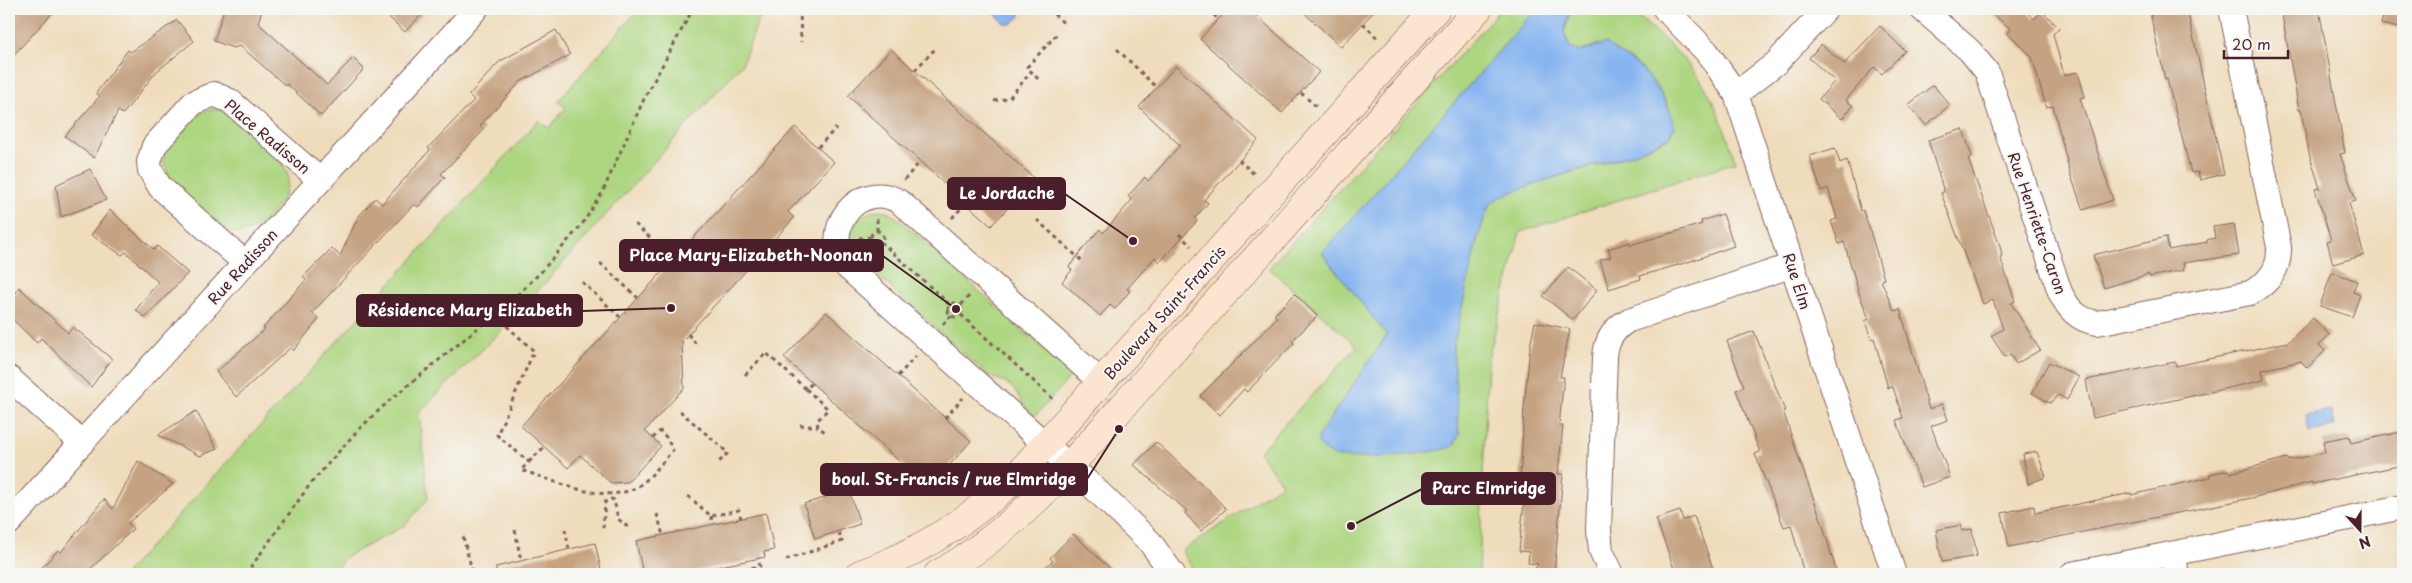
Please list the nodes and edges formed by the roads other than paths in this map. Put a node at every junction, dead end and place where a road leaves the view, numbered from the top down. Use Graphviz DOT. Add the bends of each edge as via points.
graph roads {
  1 [pos="476,9"];
  2 [pos="1436,9"];
  3 [pos="1665,9"];
  4 [pos="1826,9"];
  5 [pos="1922,9"];
  6 [pos="2231,9"];
  7 [pos="1474,10"];
  8 [pos="1736,94"];
  9 [pos="320,180"];
  10 [pos="245,263"];
  11 [pos="1793,265"];
  12 [pos="9,378"];
  13 [pos="1101,382"];
  14 [pos="82,444"];
  15 [pos="1044,445"];
  16 [pos="1068,466"];
  17 [pos="2403,506"];
  18 [pos="9,523"];
  19 [pos="2175,564"];
  20 [pos="860,574"];
  21 [pos="938,574"];
  22 [pos="1174,574"];
  23 [pos="1612,574"];
  24 [pos="1894,574"];
  25 [pos="2072,574"];
  1 -- 9 [label="street, Rue Radisson"];
  2 -- 13 [label="street, Boulevard Saint-Francis"];
  3 -- 8 [label="street, Rue Elm" via="1707,52"];
  4 -- 8 [label="street" via="1776,63"];
  5 -- 6 [label="street, Rue Henriette-Caron" via="1970,51 1988,72 2060,292 2079,317 2097,323 2250,293 2266,283 2277,266 2279,247"];
  7 -- 16 [label="street"];
  8 -- 11 [label="street, Rue Elm"];
  9 -- 10 [label="street, Rue Radisson"];
  9 -- 10 [label="street, Place Radisson" via="220,95 207,96 184,111 154,146 150,170 160,187"];
  10 -- 14 [label="street, Rue Radisson"];
  11 -- 23 [label="street" via="1629,320 1608,340 1599,530 1601,551"];
  11 -- 24 [label="street, Rue Elm"];
  12 -- 14 [label="street"];
  13 -- 15 [label="street, Boulevard Saint-Francis"];
  13 -- 15 [label="street" via="900,202 890,196 881,196 866,198 851,207 836,234 839,255 847,267"];
  14 -- 18 [label="street, Rue Radisson"];
  15 -- 16 [label="street"];
  15 -- 20 [label="street, Boulevard Saint-Francis" via="1014,478 967,518 909,554"];
  16 -- 21 [label="street" via="1004,529 969,556"];
  16 -- 22 [label="street" via="1150,542"];
  17 -- 19 [label="street"];
  19 -- 25 [label="street"];
}
